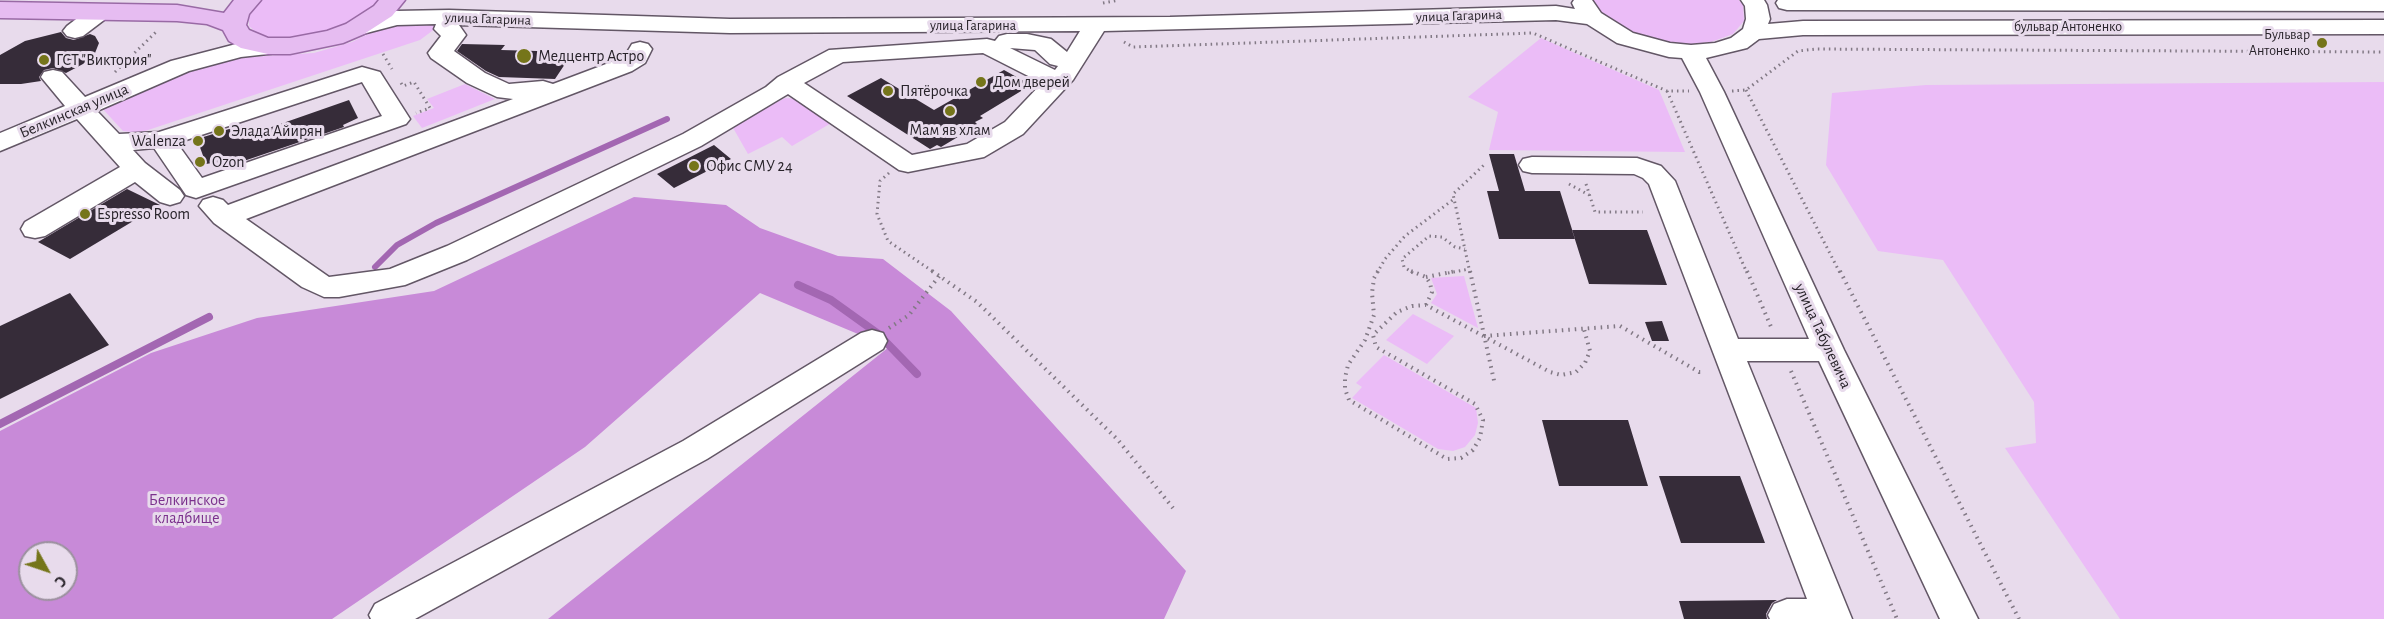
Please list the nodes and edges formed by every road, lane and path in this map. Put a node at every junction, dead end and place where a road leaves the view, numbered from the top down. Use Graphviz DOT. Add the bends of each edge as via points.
graph roads {
  1 [pos="248,0"];
  2 [pos="392,0"];
  3 [pos="407,0"];
  4 [pos="1430,0"];
  5 [pos="1752,0"];
  6 [pos="1787,3"];
  7 [pos="1181,4"];
  8 [pos="2384,4"];
  9 [pos="1588,9"];
  10 [pos="0,10"];
  11 [pos="1104,10"];
  12 [pos="100,12"];
  13 [pos="177,13"];
  14 [pos="674,25"];
  15 [pos="451,26"];
  16 [pos="234,27"];
  17 [pos="2384,27"];
  18 [pos="355,29"];
  19 [pos="531,29"];
  20 [pos="75,31"];
  21 [pos="1753,32"];
  22 [pos="290,46"];
  23 [pos="645,46"];
  24 [pos="987,46"];
  25 [pos="1691,52"];
  26 [pos="1076,59"];
  27 [pos="180,66"];
  28 [pos="113,74"];
  29 [pos="53,77"];
  30 [pos="1057,81"];
  31 [pos="787,82"];
  32 [pos="1746,90"];
  33 [pos="81,108"];
  34 [pos="397,119"];
  35 [pos="161,140"];
  36 [pos="0,143"];
  37 [pos="112,143"];
  38 [pos="413,146"];
  39 [pos="903,160"];
  40 [pos="1485,164"];
  41 [pos="1532,165"];
  42 [pos="1580,165"];
  43 [pos="136,169"];
  44 [pos="196,189"];
  45 [pos="170,196"];
  46 [pos="1454,199"];
  47 [pos="1643,212"];
  48 [pos="224,217"];
  49 [pos="35,229"];
  50 [pos="1465,249"];
  51 [pos="1469,269"];
  52 [pos="940,275"];
  53 [pos="1426,277"];
  54 [pos="1426,305"];
  55 [pos="1584,329"];
  56 [pos="1368,332"];
  57 [pos="1373,335"];
  58 [pos="1484,336"];
  59 [pos="872,341"];
  60 [pos="1727,350"];
  61 [pos="1829,350"];
  62 [pos="1703,372"];
  63 [pos="1495,385"];
  64 [pos="1173,507"];
  65 [pos="1787,615"];
  66 [pos="1832,617"];
  67 [pos="391,619"];
  68 [pos="1959,619"];
  69 [pos="2019,619"];
  1 -- 16 [label="main road" via="237,12"];
  2 -- 18 [label="main road" via="383,11"];
  3 -- 11 [label="street, улица Гагарина" via="449,7"];
  4 -- 7 [label="street, улица Гагарина"];
  5 -- 21 [label="street" via="1758,19"];
  6 -- 8 [label="street"];
  7 -- 11 [label="street, улица Гагарина"];
  9 -- 11 [label="street, улица Гагарина" via="1556,13"];
  9 -- 25 [label="street" via="1625,38 1646,46"];
  10 -- 12 [label="main road"];
  11 -- 14 [label="street, улица Гагарина"];
  11 -- 26 [label="street"];
  12 -- 13 [label="main road"];
  12 -- 20 [label="street"];
  13 -- 16 [label="main road" via="211,17"];
  13 -- 28 [label="path"];
  14 -- 19 [label="street, улица Гагарина"];
  14 -- 23 [label="street"];
  15 -- 18 [label="street, улица Гагарина" via="396,18"];
  15 -- 19 [label="street, улица Гагарина"];
  15 -- 23 [label="street" via="440,52 476,78 506,92 537,90"];
  16 -- 22 [label="main road" via="238,35 250,42"];
  16 -- 27 [label="street, Белкинская улица" via="217,43"];
  17 -- 21 [label="street, бульвар Антоненко" via="1803,28"];
  18 -- 22 [label="main road"];
  19 -- 23 [label="street"];
  21 -- 25 [label="street" via="1718,50"];
  22 -- 27 [label="street, Белкинская улица" via="240,50"];
  23 -- 38 [label="street" via="623,66"];
  24 -- 26 [label="street" via="1000,41 1027,41 1043,44 1059,58"];
  24 -- 30 [label="street"];
  24 -- 31 [label="street" via="838,55"];
  25 -- 61 [label="street, улица Табулевича"];
  26 -- 30 [label="street"];
  27 -- 33 [label="street, Белкинская улица"];
  29 -- 33 [label="street"];
  30 -- 39 [label="street" via="1014,128 975,151 908,164"];
  31 -- 39 [label="street"];
  31 -- 48 [label="street" via="692,141 457,253 395,278 324,286"];
  32 -- 69 [label="path"];
  33 -- 36 [label="street, Белкинская улица"];
  33 -- 37 [label="street"];
  34 -- 35 [label="street" via="371,77 362,74"];
  34 -- 38 [label="street"];
  34 -- 44 [label="street"];
  35 -- 37 [label="street"];
  35 -- 44 [label="street"];
  37 -- 43 [label="street"];
  38 -- 48 [label="street"];
  39 -- 52 [label="path" via="880,181 877,214 888,241"];
  40 -- 46 [label="path" via="1453,194"];
  41 -- 42 [label="street"];
  42 -- 47 [label="path" via="1595,212"];
  42 -- 60 [label="street" via="1637,166 1659,178"];
  43 -- 45 [label="street"];
  43 -- 49 [label="street"];
  44 -- 48 [label="street"];
  46 -- 50 [label="path"];
  46 -- 56 [label="path" via="1405,236 1385,259 1374,278 1374,315"];
  50 -- 51 [label="path"];
  50 -- 53 [label="path" via="1442,237 1429,237 1421,242 1402,259 1404,267"];
  51 -- 53 [label="path"];
  51 -- 58 [label="path"];
  52 -- 59 [label="path" via="909,315"];
  52 -- 64 [label="path" via="977,302 1118,440"];
  53 -- 54 [label="path" via="1432,292"];
  54 -- 57 [label="path" via="1397,312"];
  54 -- 58 [label="path"];
  55 -- 58 [label="path"];
  55 -- 58 [label="path" via="1590,351 1585,363 1576,372 1561,375"];
  55 -- 62 [label="path" via="1620,326"];
  56 -- 57 [label="path"];
  56 -- 57 [label="path" via="1348,365 1345,389 1349,400 1447,459 1461,458 1473,450 1483,420 1475,404 1376,347"];
  58 -- 63 [label="path"];
  59 -- 67 [label="street" via="695,450 388,615"];
  60 -- 61 [label="street"];
  60 -- 66 [label="street"];
  61 -- 68 [label="street, улица Табулевича"];
  65 -- 66 [label="street"];
}
